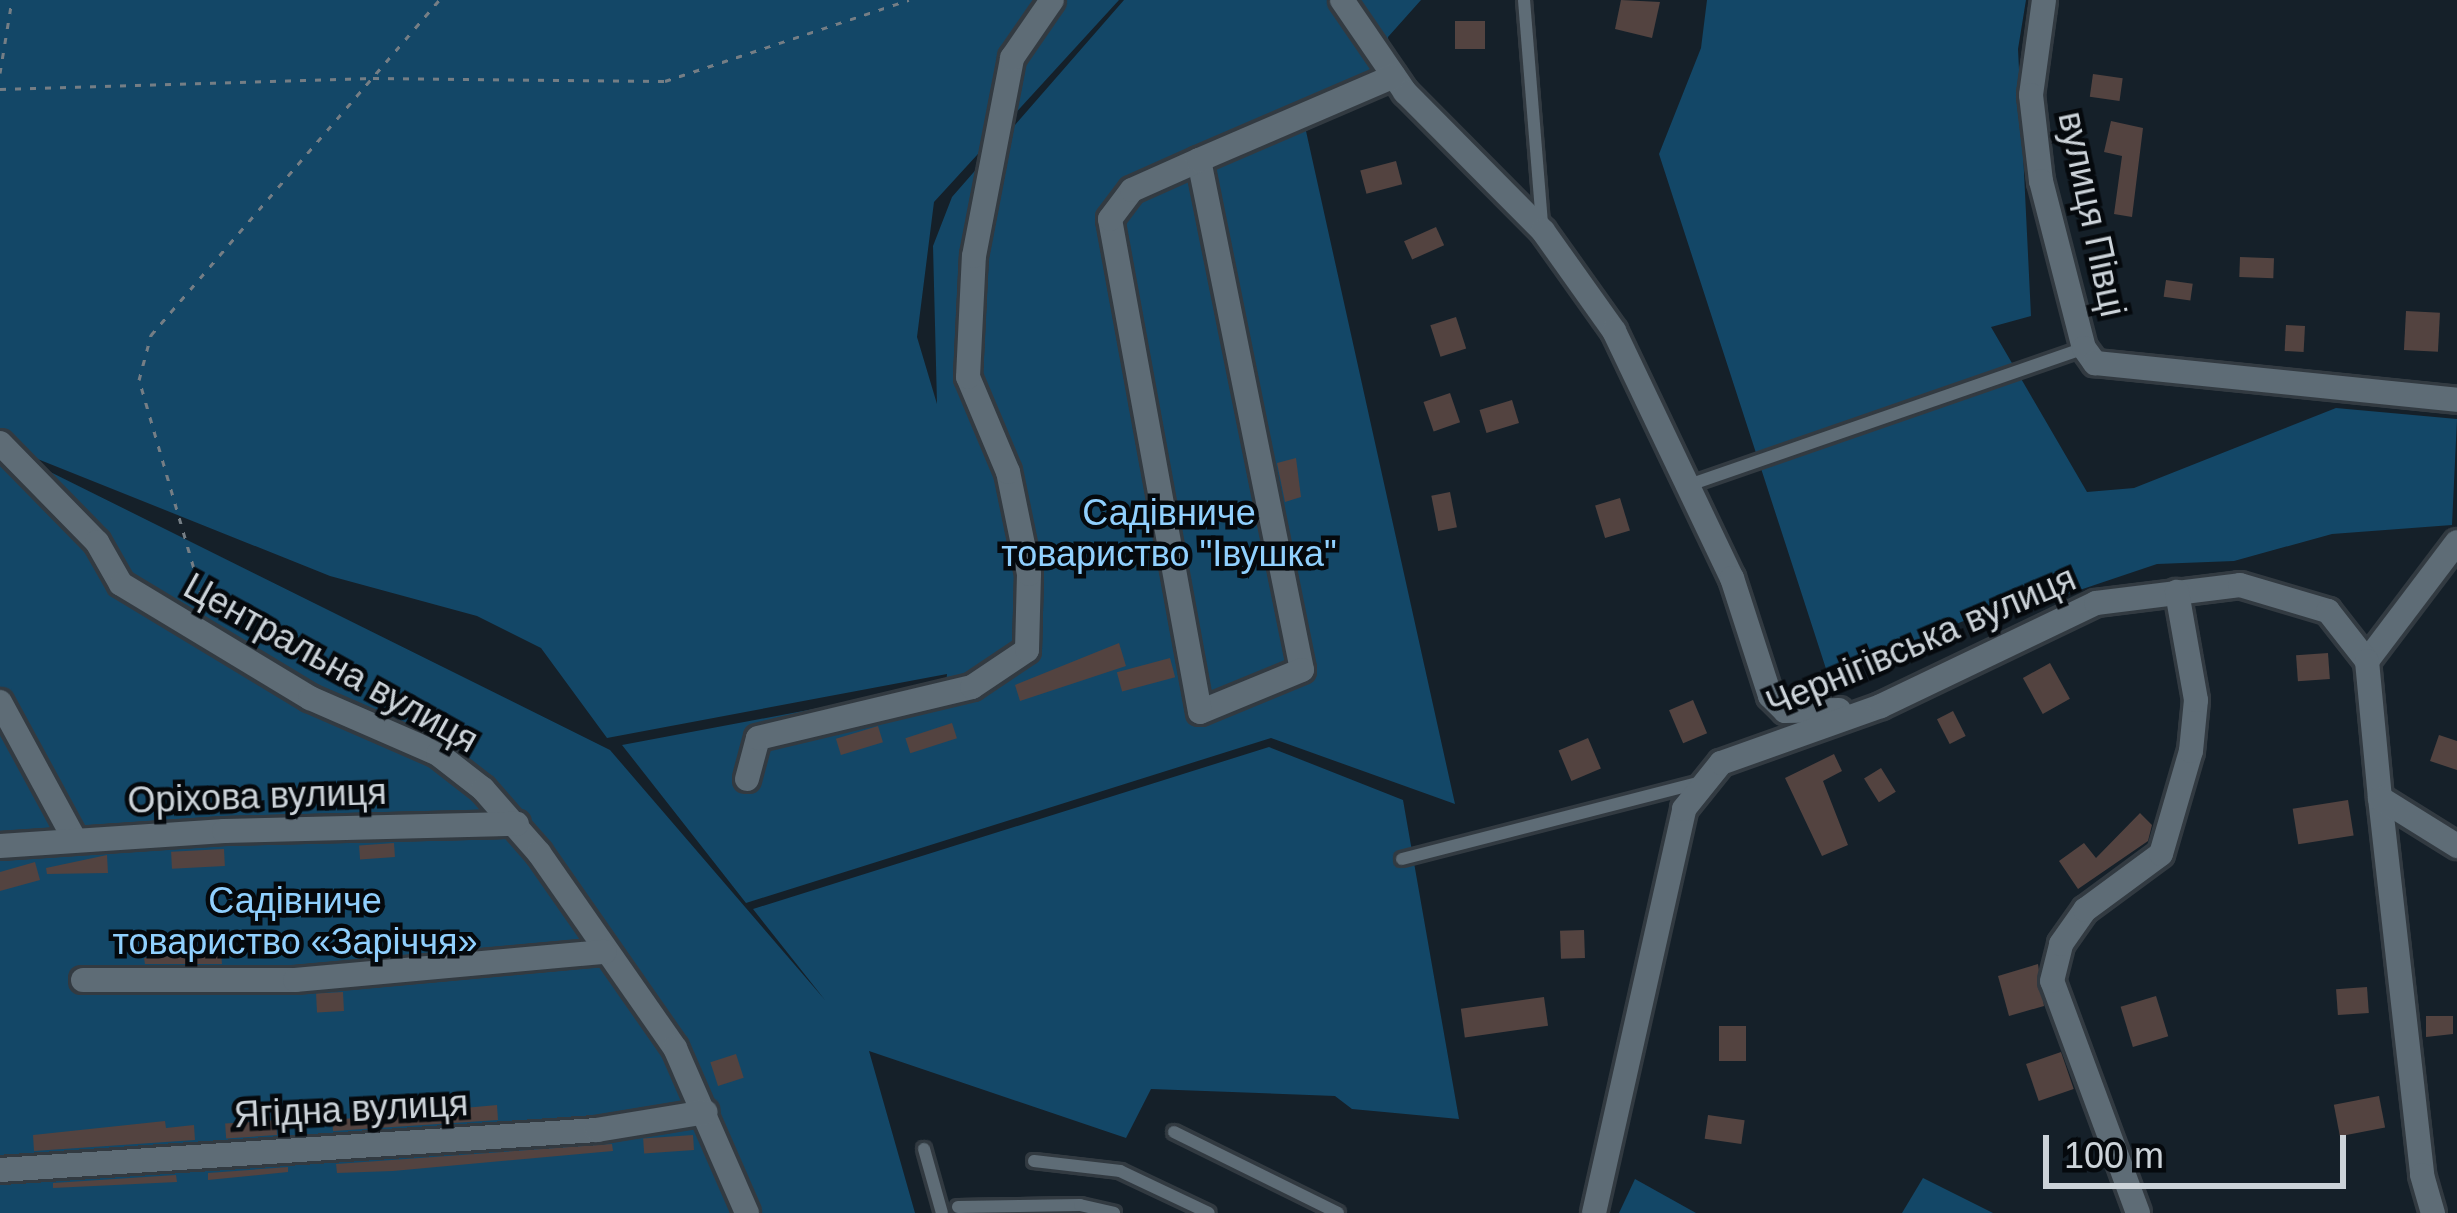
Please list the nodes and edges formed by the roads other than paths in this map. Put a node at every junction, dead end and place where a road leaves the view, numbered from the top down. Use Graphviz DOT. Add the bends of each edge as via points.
graph roads {
  1 [pos="1052,0"];
  2 [pos="1342,0"];
  3 [pos="1524,0"];
  4 [pos="2044,0"];
  5 [pos="1394,76"];
  6 [pos="1198,160"];
  7 [pos="1543,231"];
  8 [pos="2084,348"];
  9 [pos="2457,400"];
  10 [pos="0,443"];
  11 [pos="1689,485"];
  12 [pos="2457,542"];
  13 [pos="2176,592"];
  14 [pos="2367,661"];
  15 [pos="0,702"];
  16 [pos="1881,706"];
  17 [pos="747,778"];
  18 [pos="1709,780"];
  19 [pos="2380,798"];
  20 [pos="518,824"];
  21 [pos="75,840"];
  22 [pos="0,846"];
  23 [pos="2457,846"];
  24 [pos="1402,859"];
  25 [pos="605,952"];
  26 [pos="83,980"];
  27 [pos="706,1112"];
  28 [pos="1174,1132"];
  29 [pos="924,1149"];
  30 [pos="1034,1161"];
  31 [pos="0,1170"];
  32 [pos="958,1207"];
  33 [pos="747,1213"];
  34 [pos="942,1213"];
  35 [pos="1114,1213"];
  36 [pos="1209,1213"];
  37 [pos="1338,1213"];
  38 [pos="1594,1213"];
  39 [pos="2138,1213"];
  40 [pos="2433,1213"];
  1 -- 17 [label="street" via="1012,58 974,256 968,377 1012,492 1029,574 1028,650 972,687 758,739"];
  2 -- 5 [label="street"];
  3 -- 7 [label="lane"];
  4 -- 8 [label="street, вулиця Півці" via="2031,95 2041,181"];
  5 -- 6 [label="street"];
  5 -- 7 [label="street"];
  6 -- 6 [label="street" via="1132,190 1110,219 1201,712 1303,670"];
  7 -- 11 [label="street" via="1614,331"];
  8 -- 9 [label="street, вулиця Півці" via="2110,369"];
  8 -- 11 [label="lane"];
  10 -- 20 [label="street, Центральна вулиця" via="97,542 121,584 310,698 437,754"];
  11 -- 16 [label="street" via="1732,578 1770,696 1785,711 1807,714"];
  12 -- 14 [label="street"];
  13 -- 14 [label="street, Чернігівська вулиця" via="2240,585 2328,610"];
  13 -- 16 [label="street, Чернігівська вулиця" via="2096,602"];
  13 -- 39 [label="street" via="2196,700 2191,751 2161,854 2085,910 2061,944 2052,981"];
  14 -- 19 [label="street"];
  15 -- 21 [label="street"];
  16 -- 18 [label="street, Чернігівська вулиця" via="1721,763"];
  18 -- 24 [label="lane"];
  18 -- 38 [label="street, Чернігівська вулиця" via="1684,809"];
  19 -- 23 [label="street"];
  19 -- 40 [label="street" via="2422,1175"];
  20 -- 21 [label="street, Оріхова вулиця"];
  20 -- 25 [label="street, Центральна вулиця"];
  21 -- 22 [label="street, Оріхова вулиця"];
  25 -- 26 [label="street" via="296,980"];
  25 -- 27 [label="street, Центральна вулиця" via="675,1048"];
  27 -- 31 [label="street, Ягідна вулиця" via="597,1130"];
  27 -- 33 [label="street, Центральна вулиця"];
  28 -- 37 [label="lane"];
  29 -- 34 [label="lane"];
  30 -- 36 [label="lane" via="1120,1171"];
  32 -- 35 [label="lane" via="1080,1205"];
}
